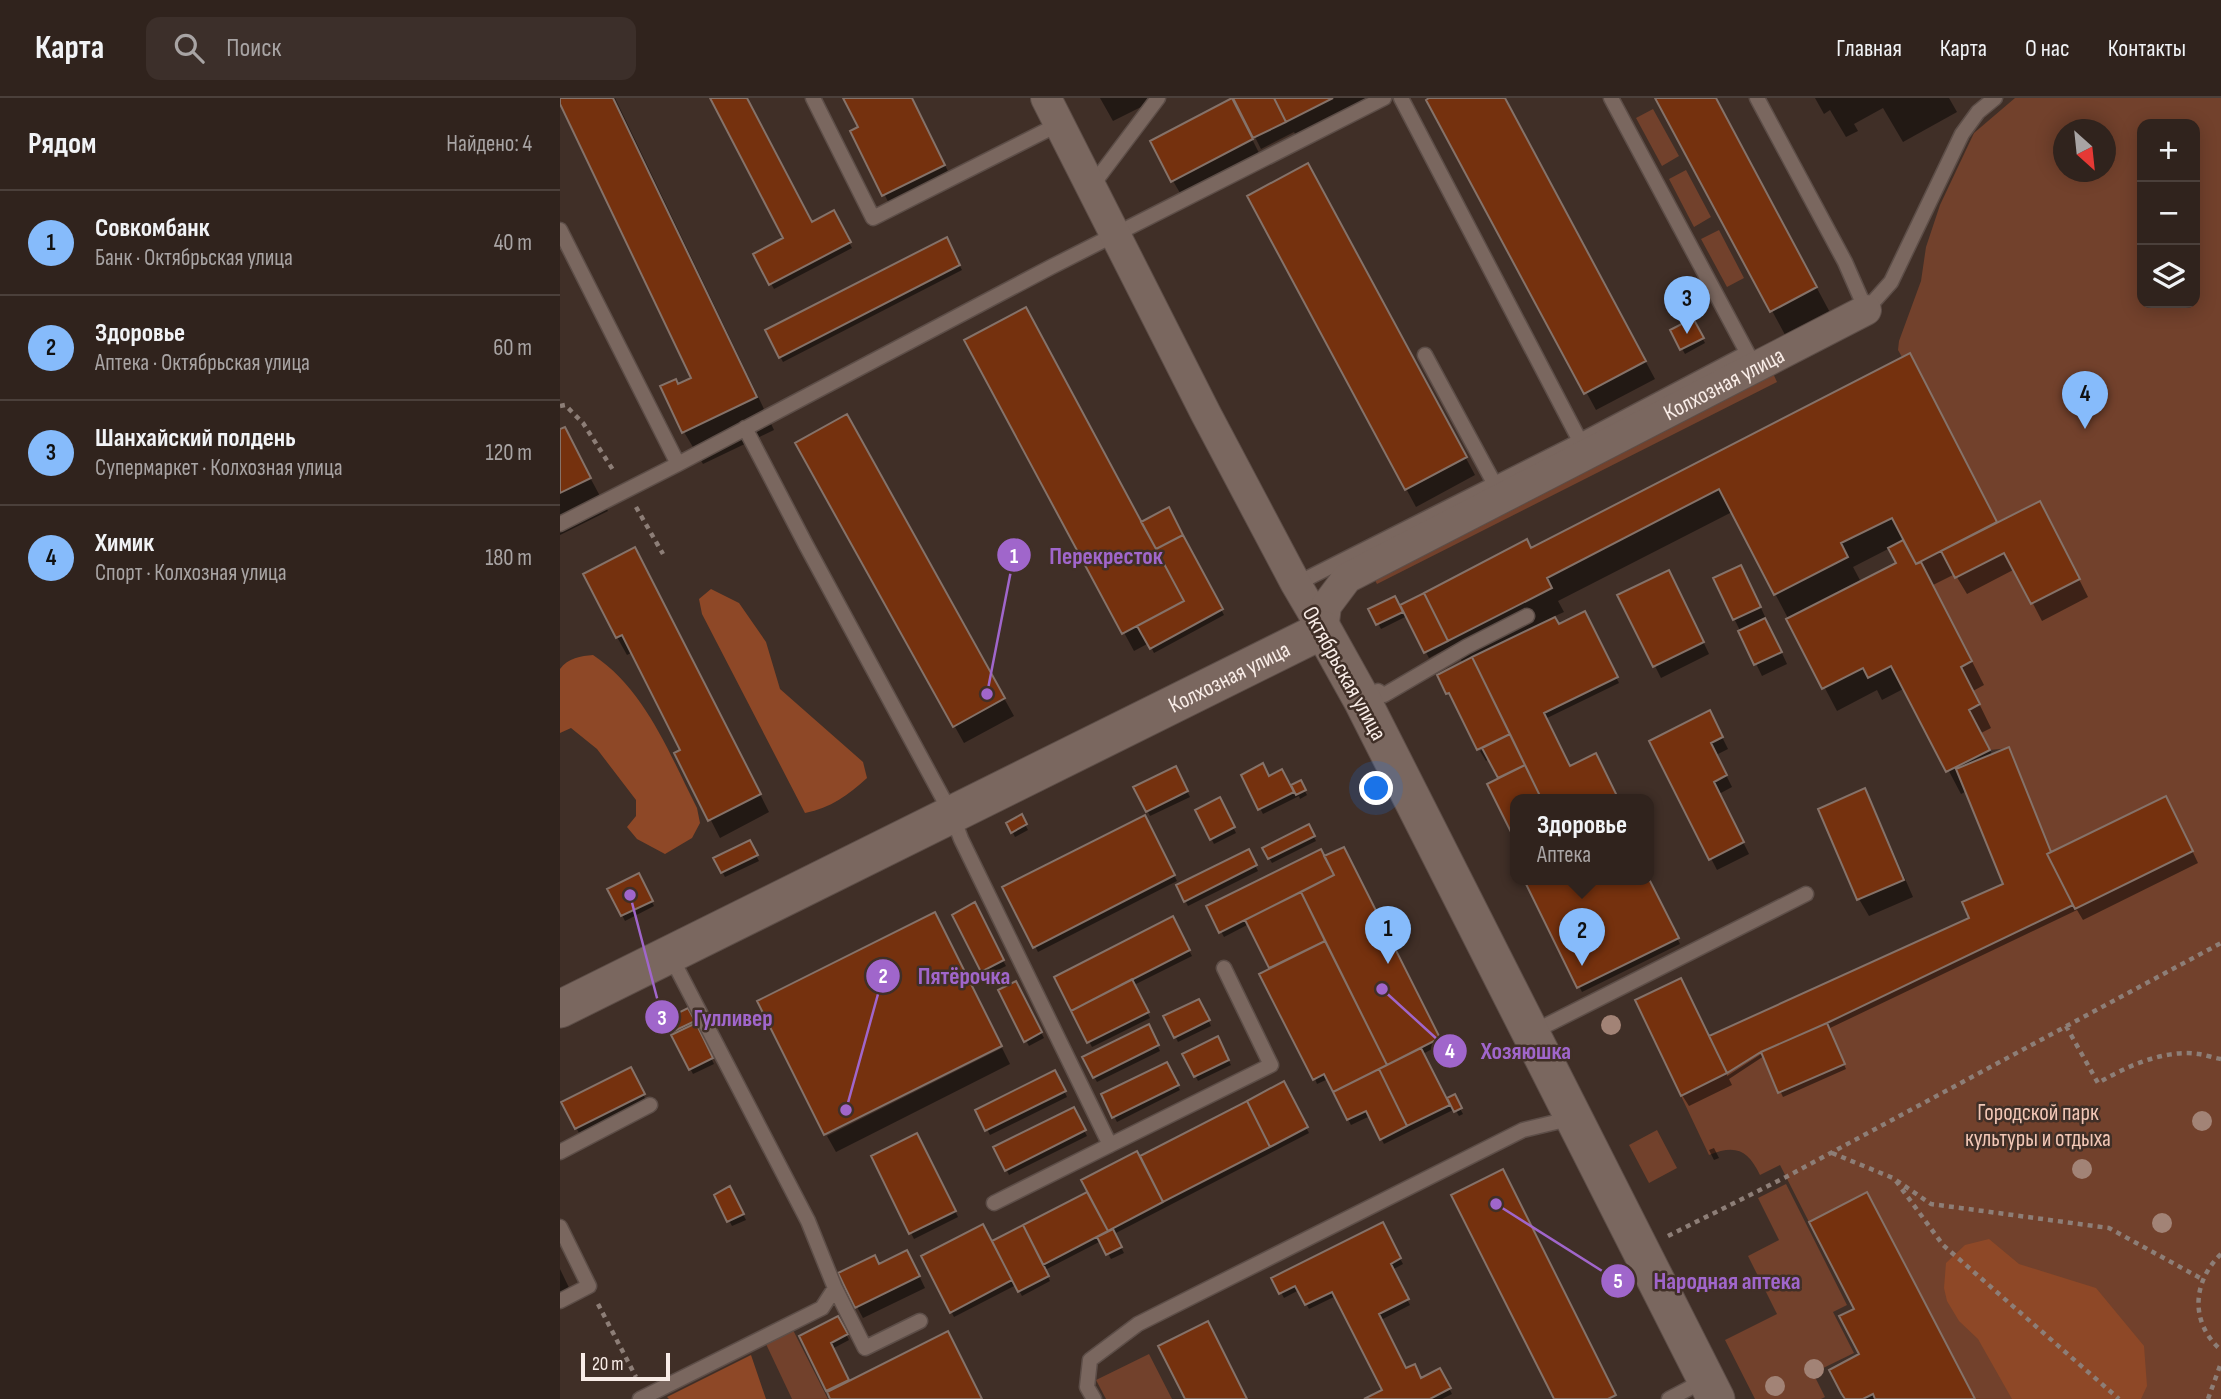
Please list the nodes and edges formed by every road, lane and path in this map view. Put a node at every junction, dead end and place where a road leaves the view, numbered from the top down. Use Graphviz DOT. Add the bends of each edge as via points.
graph roads {
  1 [pos="813,98"];
  2 [pos="1158,98"];
  3 [pos="1384,98"];
  4 [pos="1401,98"];
  5 [pos="1611,98"];
  6 [pos="1757,98"];
  7 [pos="1995,98"];
  8 [pos="1052,111"];
  9 [pos="1091,187"];
  10 [pos="560,230"];
  11 [pos="1115,235"];
  12 [pos="1866,310"];
  13 [pos="1426,355"];
  14 [pos="1751,361"];
  15 [pos="560,405"];
  16 [pos="745,428"];
  17 [pos="1580,441"];
  18 [pos="678,464"];
  19 [pos="1494,483"];
  20 [pos="626,491"];
  21 [pos="560,524"];
  22 [pos="663,554"];
  23 [pos="1296,584"];
  24 [pos="1527,616"];
  25 [pos="1323,630"];
  26 [pos="1362,700"];
  27 [pos="952,814"];
  28 [pos="1807,894"];
  29 [pos="2221,943"];
  30 [pos="670,955"];
  31 [pos="1224,968"];
  32 [pos="560,1009"];
  33 [pos="2066,1026"];
  34 [pos="1530,1034"];
  35 [pos="2221,1059"];
  36 [pos="650,1105"];
  37 [pos="1573,1118"];
  38 [pos="1110,1145"];
  39 [pos="560,1152"];
  40 [pos="1831,1153"];
  41 [pos="1893,1178"];
  42 [pos="994,1203"];
  43 [pos="560,1227"];
  44 [pos="1664,1238"];
  45 [pos="2221,1254"];
  46 [pos="2202,1279"];
  47 [pos="589,1286"];
  48 [pos="835,1288"];
  49 [pos="560,1301"];
  50 [pos="920,1321"];
  51 [pos="2221,1350"];
  52 [pos="2221,1363"];
  53 [pos="1711,1389"];
  54 [pos="643,1398"];
  55 [pos="1094,1399"];
  56 [pos="1669,1399"];
  57 [pos="2119,1399"];
  58 [pos="2208,1399"];
  1 -- 8 [label="lane" via="873,218"];
  2 -- 9 [label="lane"];
  3 -- 11 [label="lane"];
  4 -- 17 [label="lane"];
  5 -- 14 [label="lane"];
  6 -- 12 [label="lane"];
  7 -- 12 [label="lane" via="1962,134 1891,282"];
  8 -- 9 [label="street, Октябрьская улица"];
  9 -- 11 [label="street, Октябрьская улица"];
  10 -- 18 [label="lane"];
  11 -- 16 [label="lane"];
  11 -- 23 [label="street, Октябрьская улица"];
  12 -- 14 [label="street, Колхозная улица"];
  13 -- 19 [label="lane"];
  14 -- 17 [label="lane"];
  14 -- 25 [label="street, Колхозная улица" via="1347,578 1326,606"];
  15 -- 20 [label="path" via="583,423"];
  16 -- 18 [label="lane"];
  16 -- 27 [label="lane"];
  17 -- 19 [label="lane"];
  18 -- 20 [label="lane"];
  19 -- 23 [label="lane"];
  20 -- 21 [label="lane"];
  20 -- 22 [label="path"];
  23 -- 25 [label="street, Октябрьская улица"];
  24 -- 26 [label="lane" via="1384,695 1378,691"];
  25 -- 26 [label="street, Октябрьская улица"];
  25 -- 27 [label="street, Колхозная улица"];
  26 -- 34 [label="street, Октябрьская улица"];
  27 -- 30 [label="street, Колхозная улица"];
  27 -- 38 [label="lane"];
  28 -- 34 [label="lane"];
  29 -- 33 [label="path"];
  30 -- 32 [label="street, Колхозная улица"];
  30 -- 48 [label="lane" via="808,1222"];
  31 -- 38 [label="lane" via="1271,1065"];
  33 -- 35 [label="path" via="2098,1083 2161,1056 2198,1053"];
  33 -- 40 [label="path"];
  34 -- 37 [label="street, Октябрьская улица"];
  36 -- 39 [label="lane"];
  37 -- 53 [label="street, Октябрьская улица"];
  37 -- 55 [label="lane" via="1523,1130 1138,1324 1090,1360 1087,1387"];
  38 -- 42 [label="lane"];
  40 -- 41 [label="path"];
  40 -- 44 [label="path"];
  41 -- 46 [label="path" via="1931,1205 2109,1228"];
  41 -- 57 [label="path" via="1943,1245"];
  43 -- 47 [label="lane"];
  45 -- 46 [label="path"];
  46 -- 51 [label="path" via="2198,1312 2213,1344"];
  47 -- 49 [label="lane"];
  47 -- 54 [label="path"];
  48 -- 50 [label="lane" via="865,1348"];
  48 -- 54 [label="lane" via="822,1307"];
  52 -- 58 [label="path"];
  53 -- 56 [label="lane"];
}
